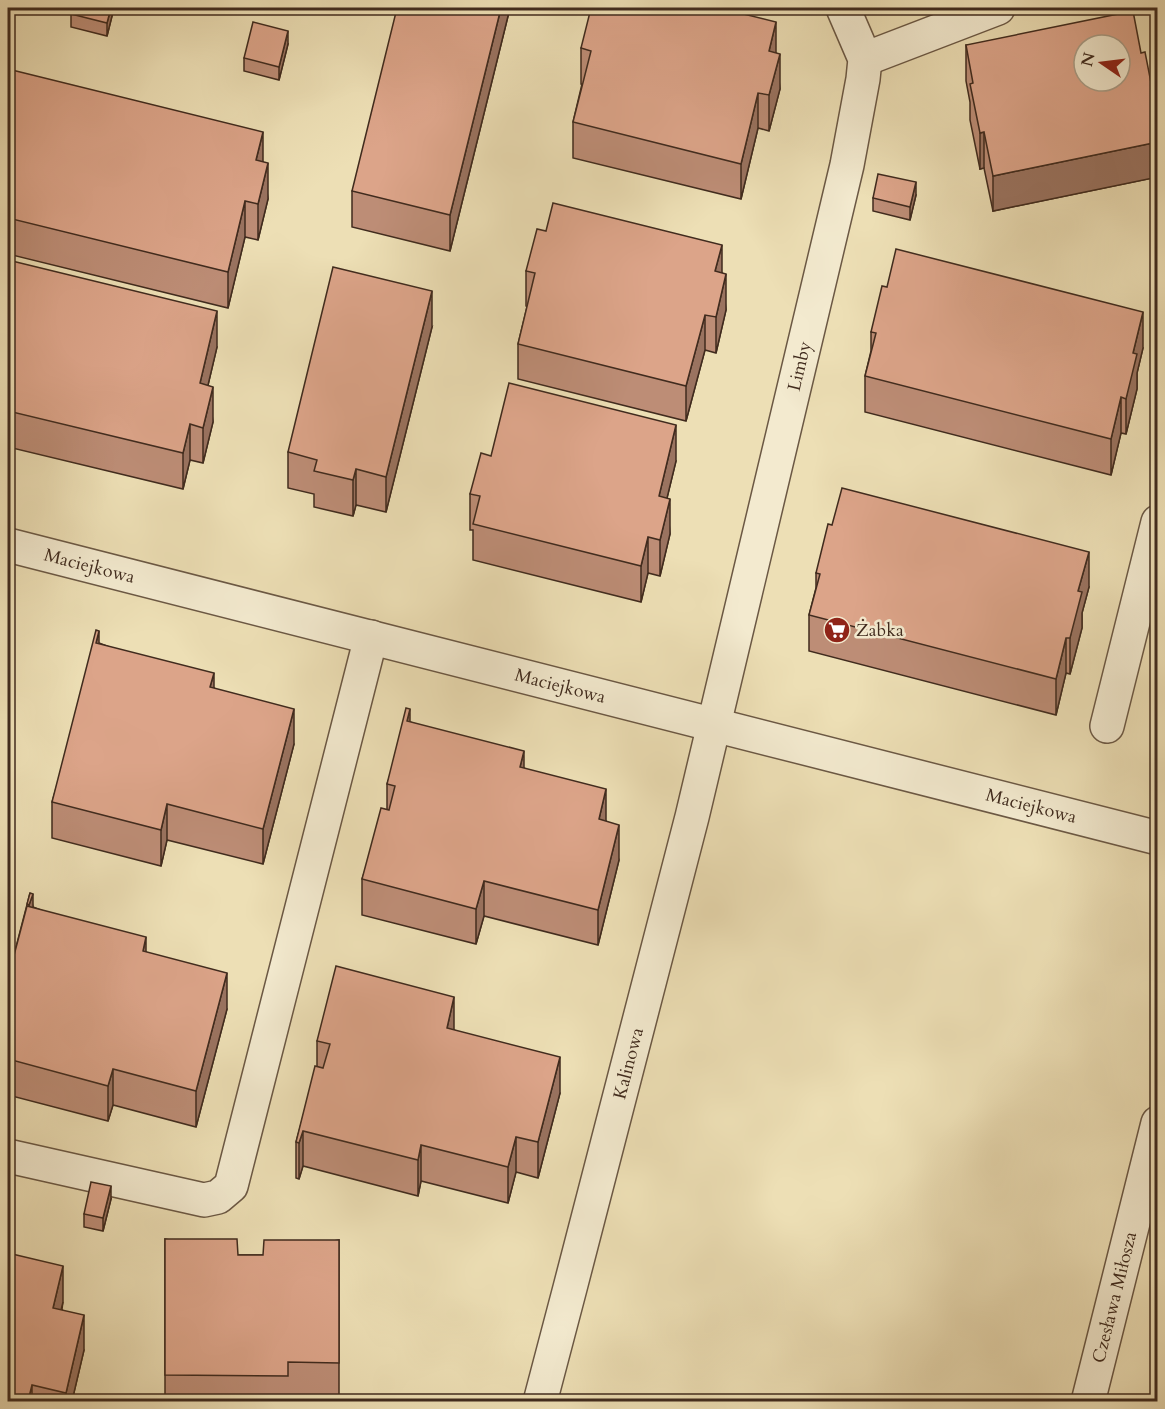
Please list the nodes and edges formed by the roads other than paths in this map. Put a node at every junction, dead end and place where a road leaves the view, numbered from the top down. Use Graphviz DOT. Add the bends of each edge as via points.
graph roads {
  1 [pos="843,8"];
  2 [pos="998,8"];
  3 [pos="865,59"];
  4 [pos="1158,522"];
  5 [pos="8,545"];
  6 [pos="371,638"];
  7 [pos="714,725"];
  8 [pos="1107,726"];
  9 [pos="1158,838"];
  10 [pos="1158,1124"];
  11 [pos="8,1156"];
  12 [pos="540,1401"];
  13 [pos="1088,1401"];
  1 -- 3 [label="street, Limby"];
  2 -- 3 [label="street"];
  3 -- 7 [label="street, Limby" via="847,165"];
  4 -- 8 [label="street"];
  5 -- 6 [label="street, Maciejkowa"];
  6 -- 7 [label="street, Maciejkowa"];
  6 -- 11 [label="street" via="231,1186 218,1197 204,1200"];
  7 -- 9 [label="street, Maciejkowa"];
  7 -- 12 [label="street, Kalinowa"];
  10 -- 13 [label="street, Czesława Miłosza"];
}
